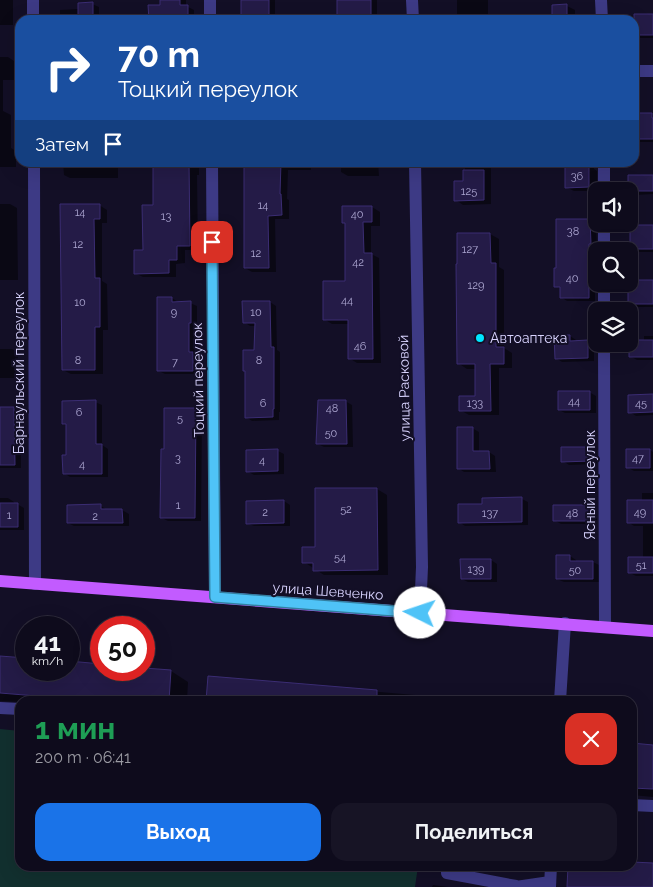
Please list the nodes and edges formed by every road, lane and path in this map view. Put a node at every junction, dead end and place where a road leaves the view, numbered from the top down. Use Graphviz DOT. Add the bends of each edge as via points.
graph roads {
  1 [pos="33,0"];
  2 [pos="210,0"];
  3 [pos="412,0"];
  4 [pos="601,0"];
  5 [pos="33,15"];
  6 [pos="210,15"];
  7 [pos="413,15"];
  8 [pos="602,15"];
  9 [pos="639,71"];
  10 [pos="653,71"];
  11 [pos="34,167"];
  12 [pos="212,167"];
  13 [pos="415,167"];
  14 [pos="604,167"];
  15 [pos="604,182"];
  16 [pos="604,352"];
  17 [pos="0,581"];
  18 [pos="35,584"];
  19 [pos="215,597"];
  20 [pos="420,613"];
  21 [pos="565,623"];
  22 [pos="605,627"];
  23 [pos="653,630"];
  24 [pos="560,696"];
  25 [pos="0,708"];
  26 [pos="15,710"];
  27 [pos="637,804"];
  28 [pos="653,806"];
  29 [pos="551,871"];
  30 [pos="447,873"];
  31 [pos="550,884"];
  32 [pos="516,887"];
  1 -- 5 [label="street"];
  2 -- 6 [label="street"];
  3 -- 7 [label="street"];
  4 -- 8 [label="street"];
  9 -- 10 [label="street"];
  11 -- 18 [label="street, Барнаульский переулок"];
  12 -- 19 [label="street, Тоцкий переулок"];
  13 -- 20 [label="street, улица Расковой" via="422,567"];
  14 -- 15 [label="street"];
  16 -- 22 [label="street, Ясный переулок"];
  17 -- 18 [label="main road, улица Шевченко"];
  18 -- 19 [label="main road, улица Шевченко"];
  19 -- 20 [label="main road, улица Шевченко"];
  20 -- 21 [label="main road, улица Шевченко"];
  21 -- 22 [label="main road, улица Шевченко"];
  21 -- 24 [label="street"];
  22 -- 23 [label="main road, улица Шевченко"];
  25 -- 26 [label="street"];
  27 -- 28 [label="street"];
  29 -- 31 [label="street"];
  30 -- 32 [label="street"];
  31 -- 32 [label="street"];
}
